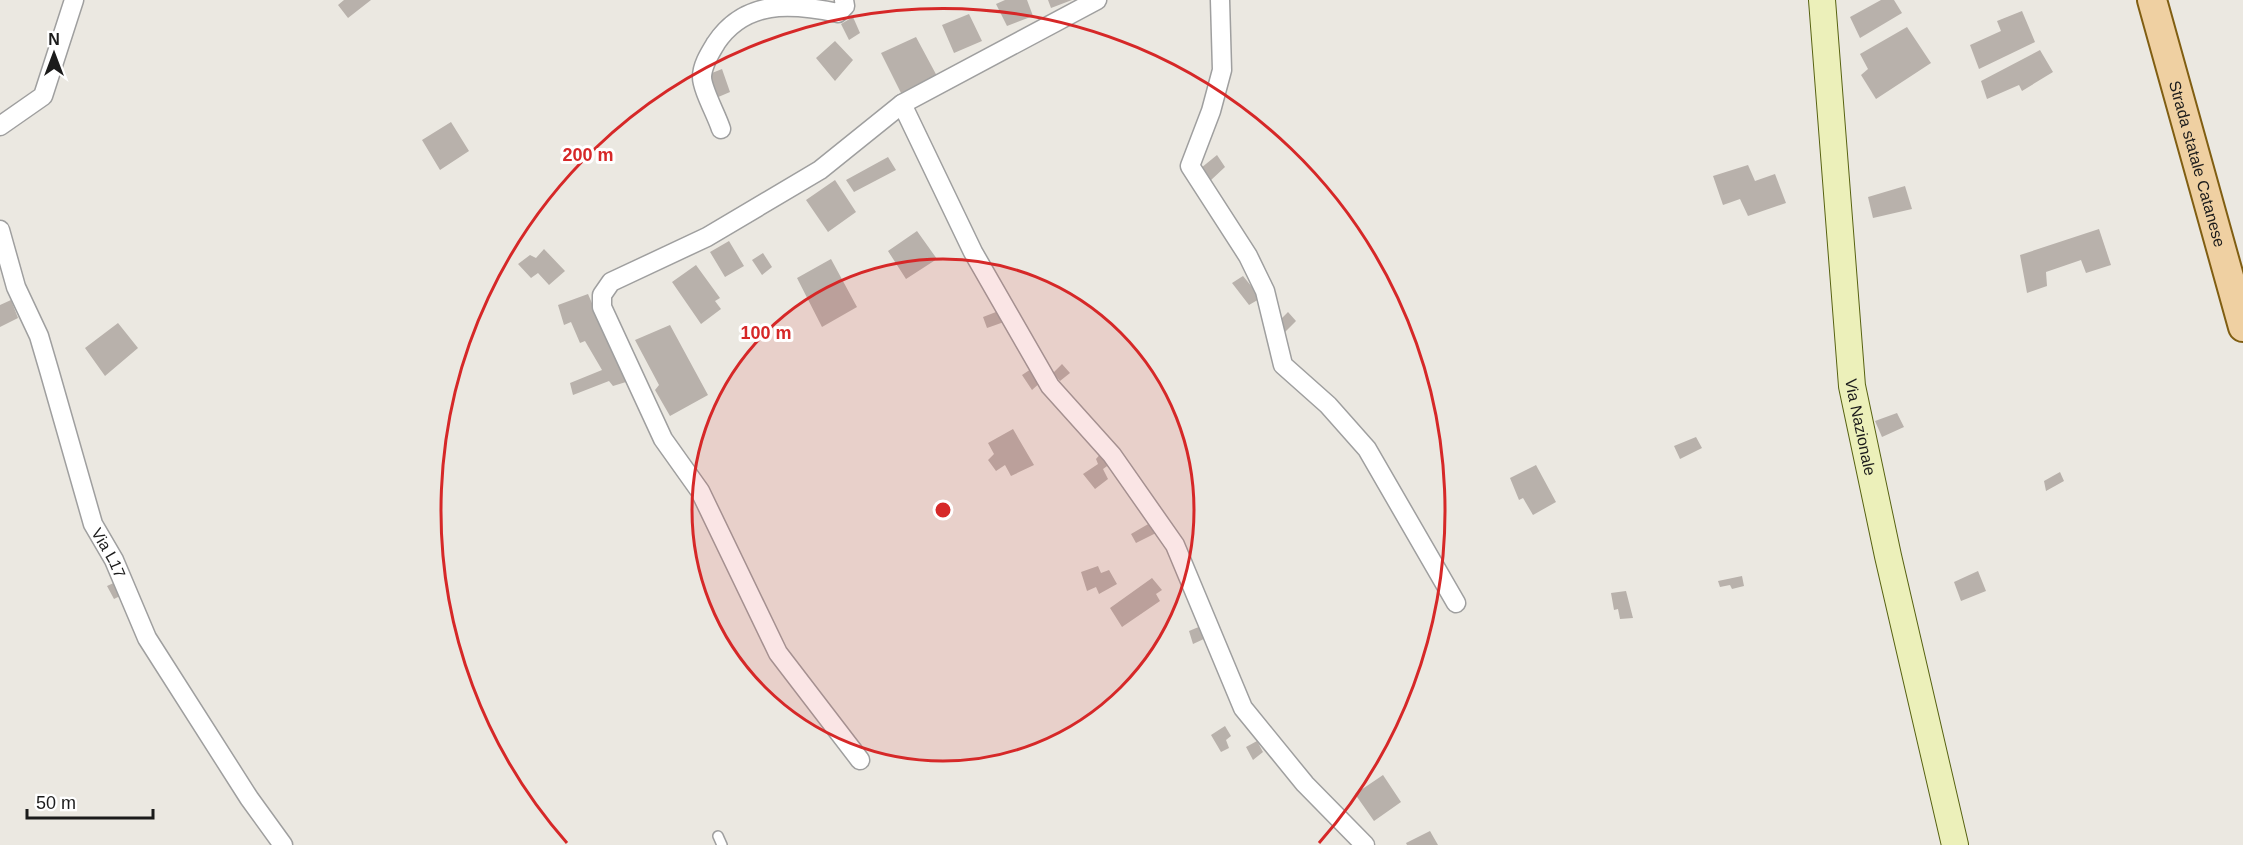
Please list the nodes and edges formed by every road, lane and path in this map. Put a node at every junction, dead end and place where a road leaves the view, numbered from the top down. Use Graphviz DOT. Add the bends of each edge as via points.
graph roads {
  1 [pos="74,0"];
  2 [pos="844,0"];
  3 [pos="1097,0"];
  4 [pos="1220,0"];
  5 [pos="1822,0"];
  6 [pos="2152,0"];
  7 [pos="902,104"];
  8 [pos="0,126"];
  9 [pos="721,129"];
  10 [pos="0,230"];
  11 [pos="2243,327"];
  12 [pos="1456,603"];
  13 [pos="860,760"];
  14 [pos="283,845"];
  15 [pos="1365,845"];
  16 [pos="1955,845"];
  1 -- 8 [label="street" via="43,96"];
  2 -- 9 [label="street" via="845,6 838,13 791,3 745,12 727,24 706,60 702,78"];
  3 -- 7 [label="street"];
  4 -- 12 [label="street" via="1222,70 1190,166 1248,256 1265,291 1284,365 1367,448"];
  5 -- 16 [label="main road, Via Nazionale" via="1852,386"];
  6 -- 11 [label="main road, Strada statale Catanese"];
  7 -- 13 [label="street" via="820,170 707,237 611,282 602,295 602,307 635,384 663,439 700,491 778,653"];
  7 -- 15 [label="street" via="1014,328 1050,386 1112,455 1175,545 1244,708 1305,784"];
  10 -- 14 [label="street, Via L17" via="16,287 39,336 93,524 114,560 147,638"];
}
